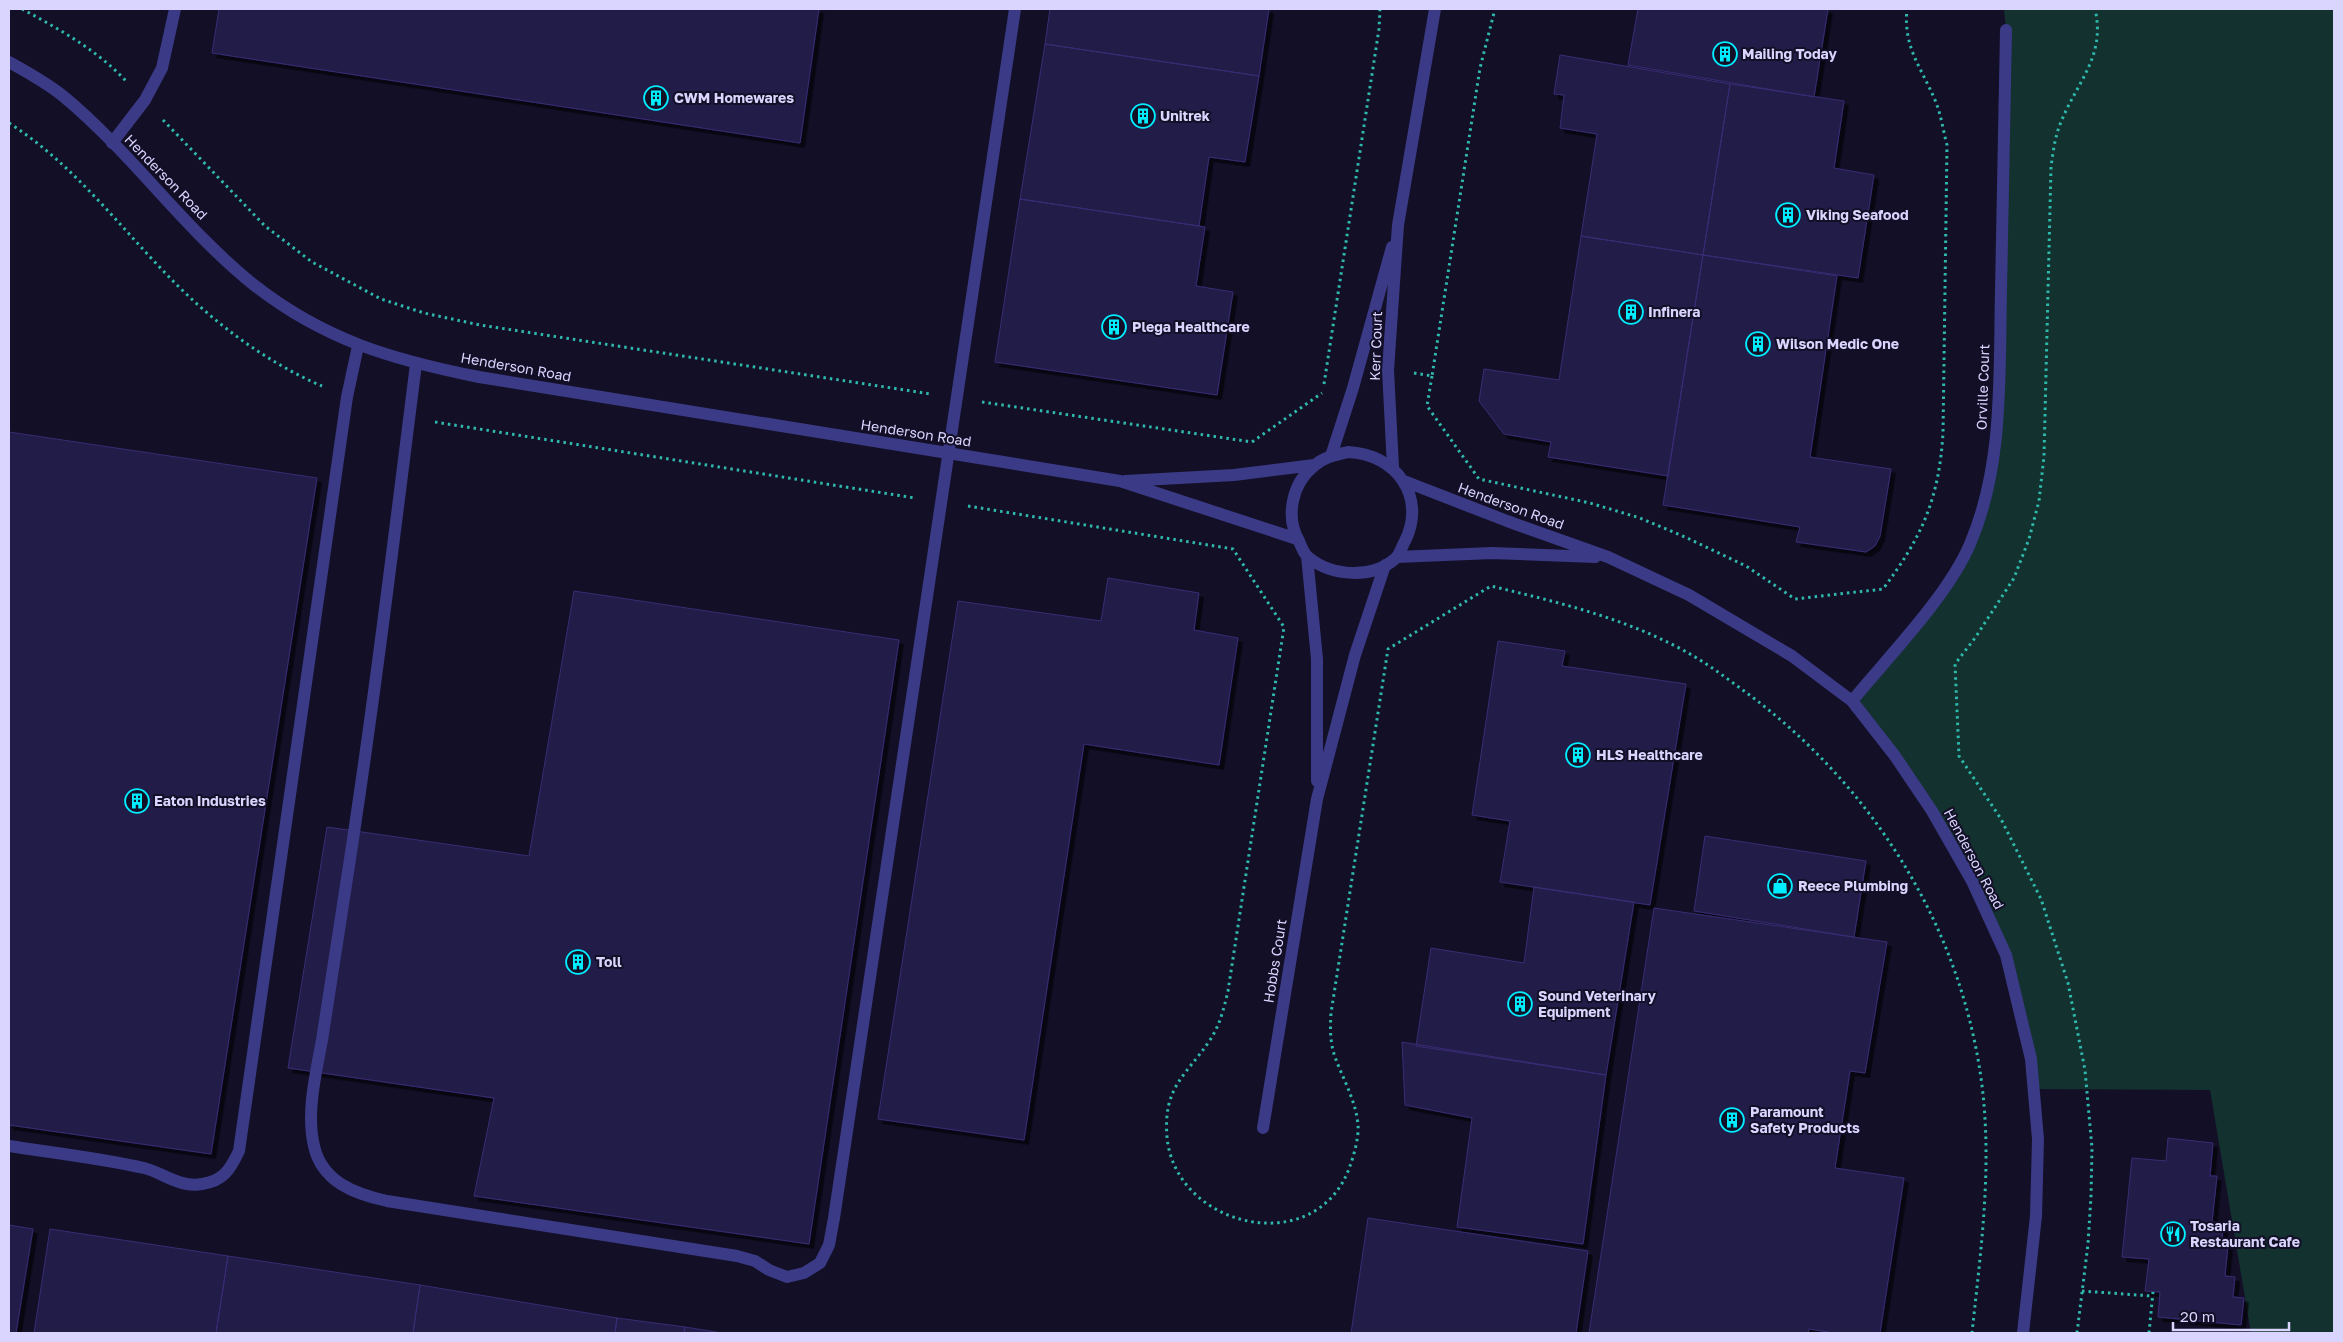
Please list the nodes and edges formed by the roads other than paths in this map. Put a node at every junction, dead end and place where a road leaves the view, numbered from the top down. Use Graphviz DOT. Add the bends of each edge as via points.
graph roads {
  1 [pos="175,9"];
  2 [pos="1015,9"];
  3 [pos="1435,9"];
  4 [pos="2006,30"];
  5 [pos="9,62"];
  6 [pos="112,142"];
  7 [pos="1398,225"];
  8 [pos="358,346"];
  9 [pos="416,364"];
  10 [pos="947,453"];
  11 [pos="1331,456"];
  12 [pos="1314,465"];
  13 [pos="1393,468"];
  14 [pos="1120,481"];
  15 [pos="1404,481"];
  16 [pos="1297,539"];
  17 [pos="1307,556"];
  18 [pos="1397,557"];
  19 [pos="1608,557"];
  20 [pos="1385,565"];
  21 [pos="1852,701"];
  22 [pos="1317,799"];
  23 [pos="1263,1128"];
  24 [pos="9,1146"];
  25 [pos="2024,1333"];
  1 -- 6 [label="street" via="162,68 145,100"];
  2 -- 10 [label="street"];
  3 -- 7 [label="street, Kerr Court"];
  4 -- 21 [label="street, Orville Court" via="1996,441 1986,497 1970,545 1945,586"];
  5 -- 6 [label="street, Henderson Road" via="62,95"];
  6 -- 8 [label="street, Henderson Road" via="254,284 316,326"];
  7 -- 11 [label="street, Kerr Court"];
  7 -- 13 [label="street, Kerr Court" via="1388,370"];
  8 -- 9 [label="street, Henderson Road"];
  8 -- 24 [label="street" via="345,407 239,1151 230,1171 216,1181 200,1185 169,1180 152,1170 131,1165"];
  9 -- 10 [label="street, Henderson Road"];
  9 -- 10 [label="street" via="354,831 316,1072 312,1116 317,1154 324,1169 337,1182 359,1195 737,1256 787,1277 804,1273 820,1263 829,1246"];
  10 -- 14 [label="street, Henderson Road"];
  11 -- 12 [label="street"];
  11 -- 13 [label="street" via="1361,452"];
  12 -- 14 [label="street, Henderson Road" via="1234,475"];
  12 -- 16 [label="street" via="1299,483 1292,501 1292,522"];
  13 -- 15 [label="street"];
  14 -- 16 [label="street, Henderson Road"];
  15 -- 18 [label="street" via="1412,504 1410,531"];
  15 -- 19 [label="street, Henderson Road"];
  16 -- 17 [label="street"];
  17 -- 20 [label="street" via="1341,573 1363,573"];
  17 -- 22 [label="street, Hobbs Court" via="1317,659"];
  18 -- 19 [label="street, Henderson Road" via="1492,553"];
  18 -- 20 [label="street"];
  19 -- 21 [label="street, Henderson Road" via="1688,595 1770,642"];
  20 -- 22 [label="street, Hobbs Court" via="1355,655"];
  21 -- 25 [label="street, Henderson Road" via="1932,811 1972,881 2006,955 2031,1059 2038,1139 2036,1216"];
  22 -- 23 [label="street, Hobbs Court"];
}
